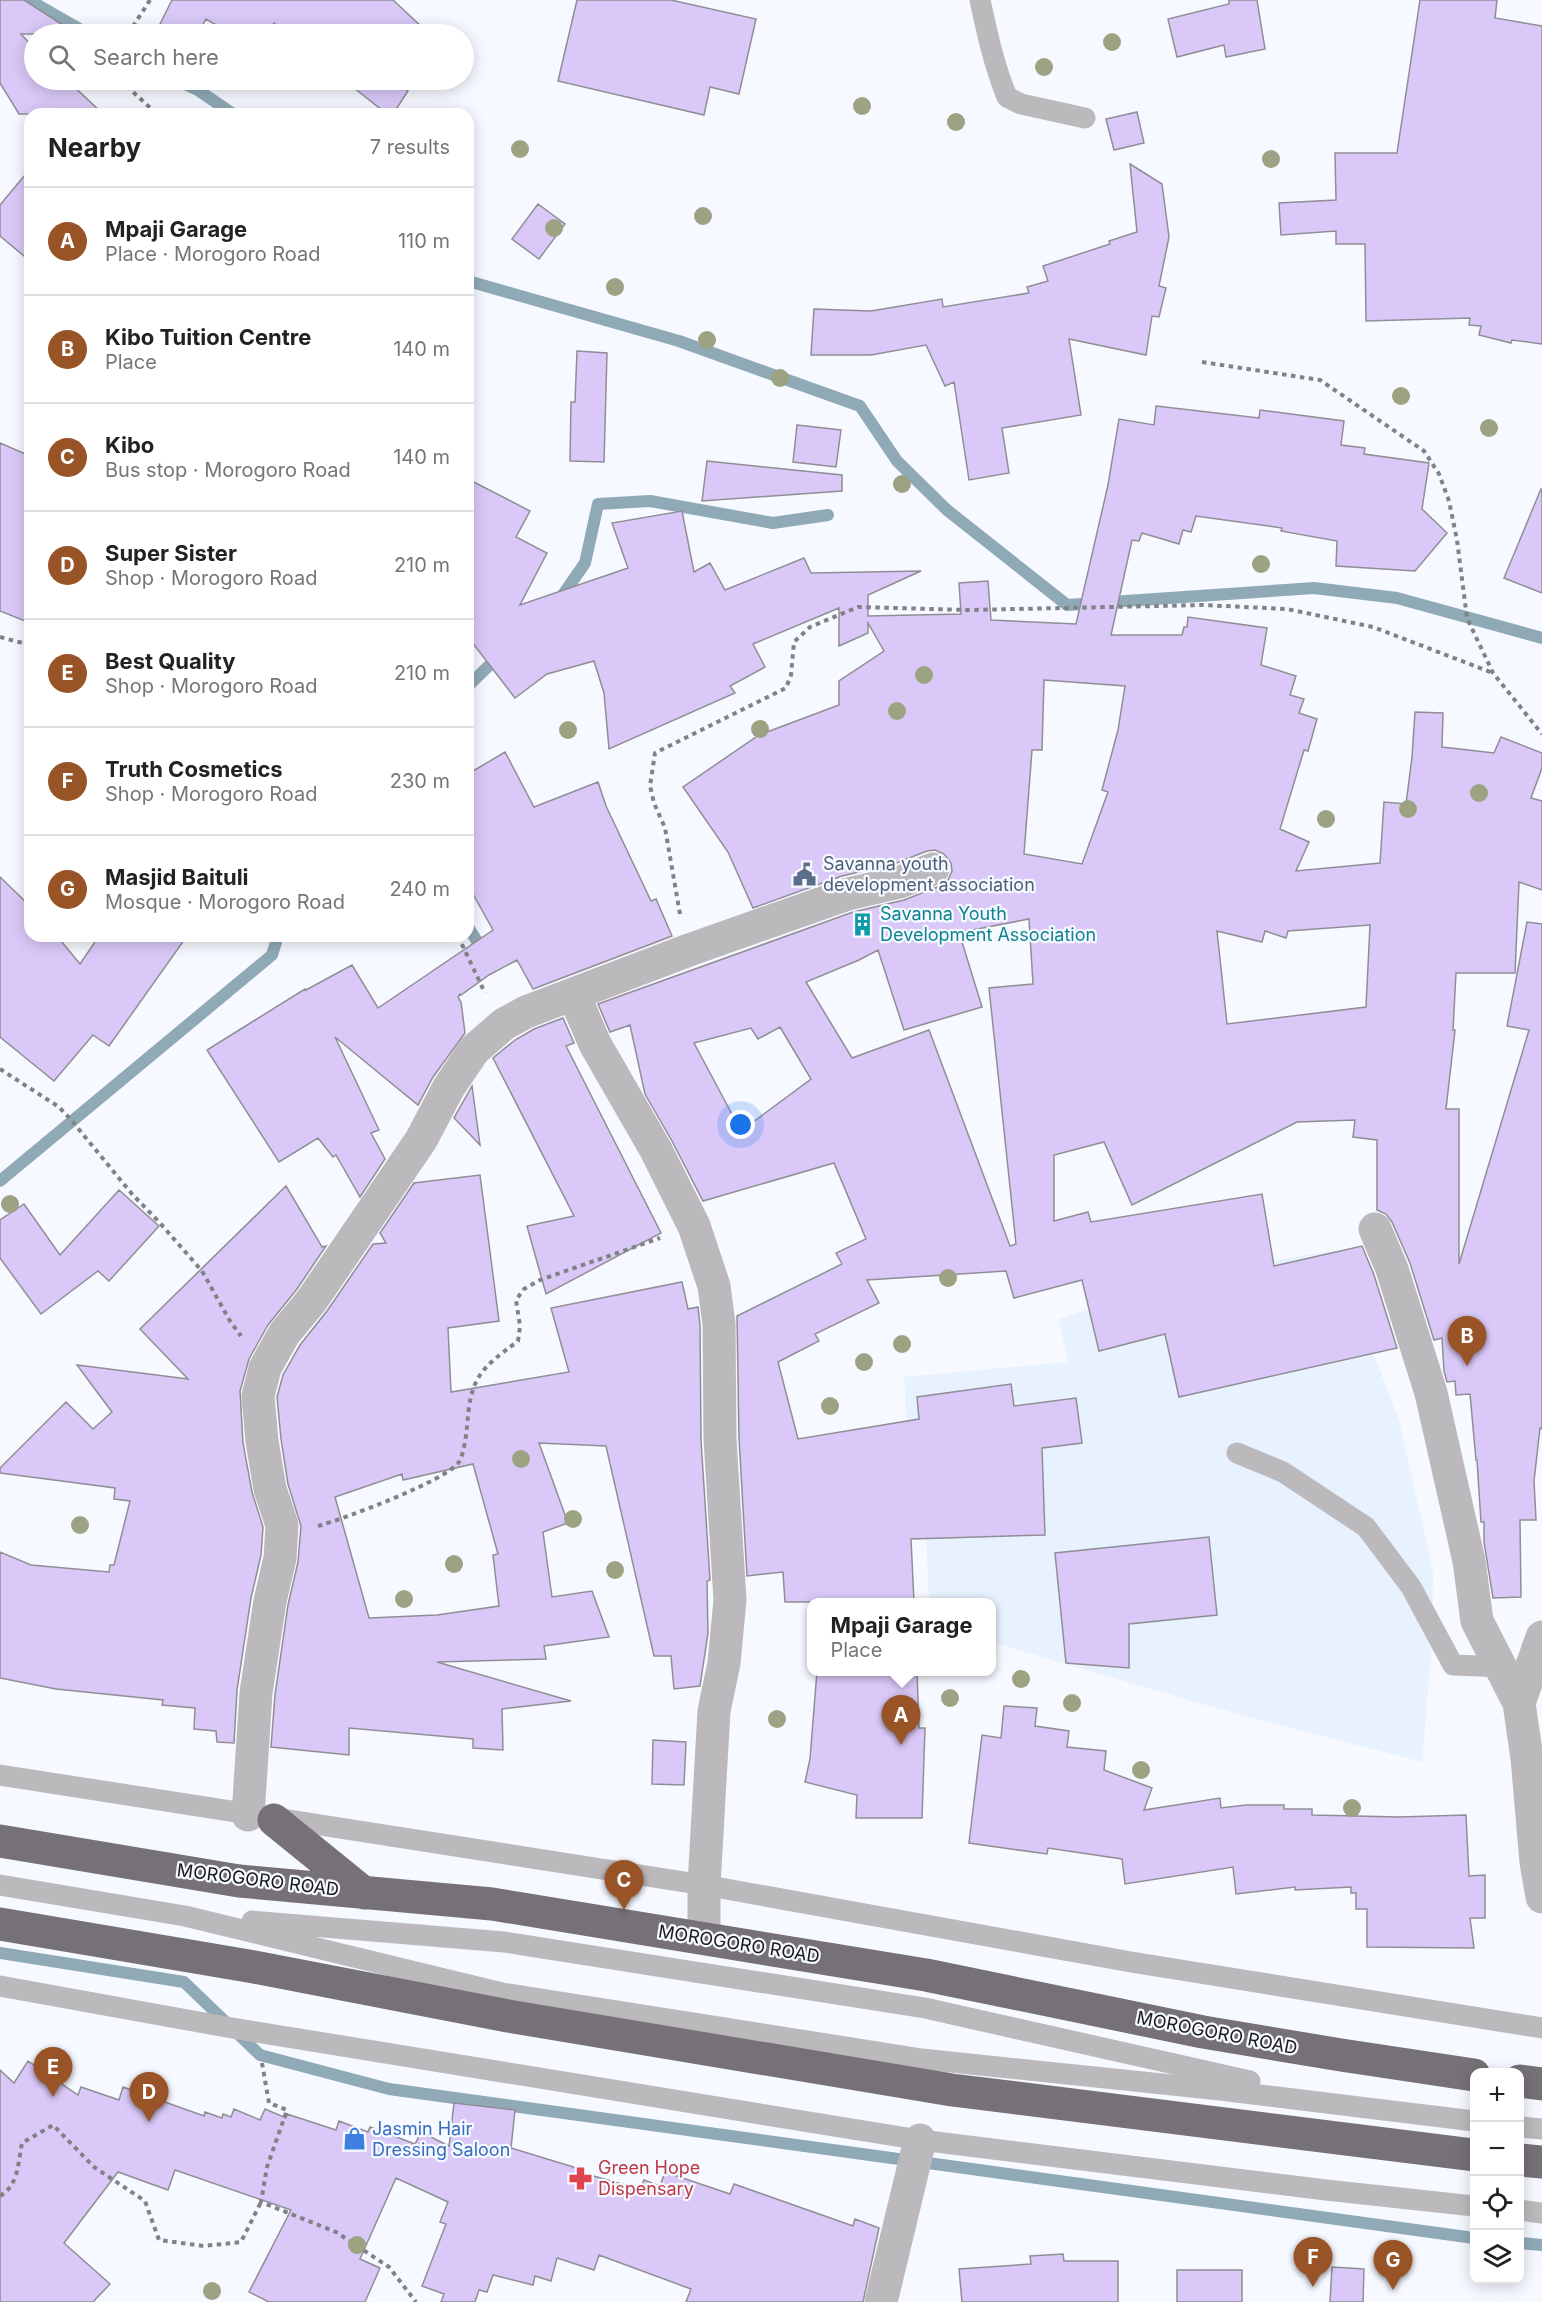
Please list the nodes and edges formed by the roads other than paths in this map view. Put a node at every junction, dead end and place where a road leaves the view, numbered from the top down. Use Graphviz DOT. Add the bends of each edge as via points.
graph roads {
  1 [pos="980,0"];
  2 [pos="1085,118"];
  3 [pos="933,869"];
  4 [pos="574,995"];
  5 [pos="1375,1229"];
  6 [pos="1237,1453"];
  7 [pos="1542,1637"];
  8 [pos="1501,1667"];
  9 [pos="1519,1703"];
  10 [pos="0,1775"];
  11 [pos="261,1817"];
  12 [pos="0,1841"];
  13 [pos="0,1885"];
  14 [pos="704,1885"];
  15 [pos="364,1893"];
  16 [pos="1542,1897"];
  17 [pos="185,1916"];
  18 [pos="0,1924"];
  19 [pos="704,1938"];
  20 [pos="0,1986"];
  21 [pos="1542,2028"];
  22 [pos="1470,2074"];
  23 [pos="1524,2082"];
  24 [pos="1542,2084"];
  25 [pos="1376,2110"];
  26 [pos="1470,2121"];
  27 [pos="1524,2127"];
  28 [pos="1542,2129"];
  29 [pos="921,2140"];
  30 [pos="1470,2155"];
  31 [pos="1524,2160"];
  32 [pos="1542,2162"];
  33 [pos="1470,2206"];
  34 [pos="1524,2211"];
  35 [pos="1542,2213"];
  36 [pos="881,2302"];
  1 -- 2 [label="lane" via="986,34 1007,97 1021,104"];
  3 -- 4 [label="street" via="900,882 848,894"];
  4 -- 11 [label="street" via="504,1024 474,1050 421,1140 312,1300 284,1334 265,1368 258,1396 262,1441 270,1489 282,1524 280,1558 256,1693"];
  4 -- 14 [label="street" via="596,1044 694,1226 714,1286 719,1324 720,1450 730,1600 714,1712"];
  5 -- 8 [label="street" via="1392,1269 1431,1393 1469,1561 1477,1622"];
  6 -- 8 [label="lane" via="1283,1472 1366,1527 1411,1587 1453,1665"];
  7 -- 9 [label="street"];
  8 -- 9 [label="street"];
  9 -- 16 [label="street"];
  10 -- 11 [label="lane"];
  11 -- 14 [label="lane"];
  11 -- 15 [label="highway"];
  12 -- 15 [label="highway, MOROGORO ROAD" via="239,1881"];
  13 -- 17 [label="lane, MOROGORO ROAD"];
  14 -- 19 [label="street"];
  14 -- 21 [label="lane" via="1131,1962"];
  15 -- 19 [label="highway, MOROGORO ROAD" via="492,1904"];
  17 -- 25 [label="lane, MOROGORO ROAD" via="502,1993 922,2059"];
  17 -- 25 [label="lane, MOROGORO ROAD" via="504,1942 925,2008"];
  18 -- 30 [label="highway" via="508,2016 952,2090"];
  19 -- 22 [label="highway, MOROGORO ROAD" via="926,1975 1215,2034"];
  20 -- 29 [label="lane"];
  23 -- 24 [label="highway"];
  25 -- 26 [label="lane, MOROGORO ROAD"];
  27 -- 28 [label="lane"];
  29 -- 33 [label="lane"];
  29 -- 36 [label="street"];
  31 -- 32 [label="highway"];
  34 -- 35 [label="lane"];
}
